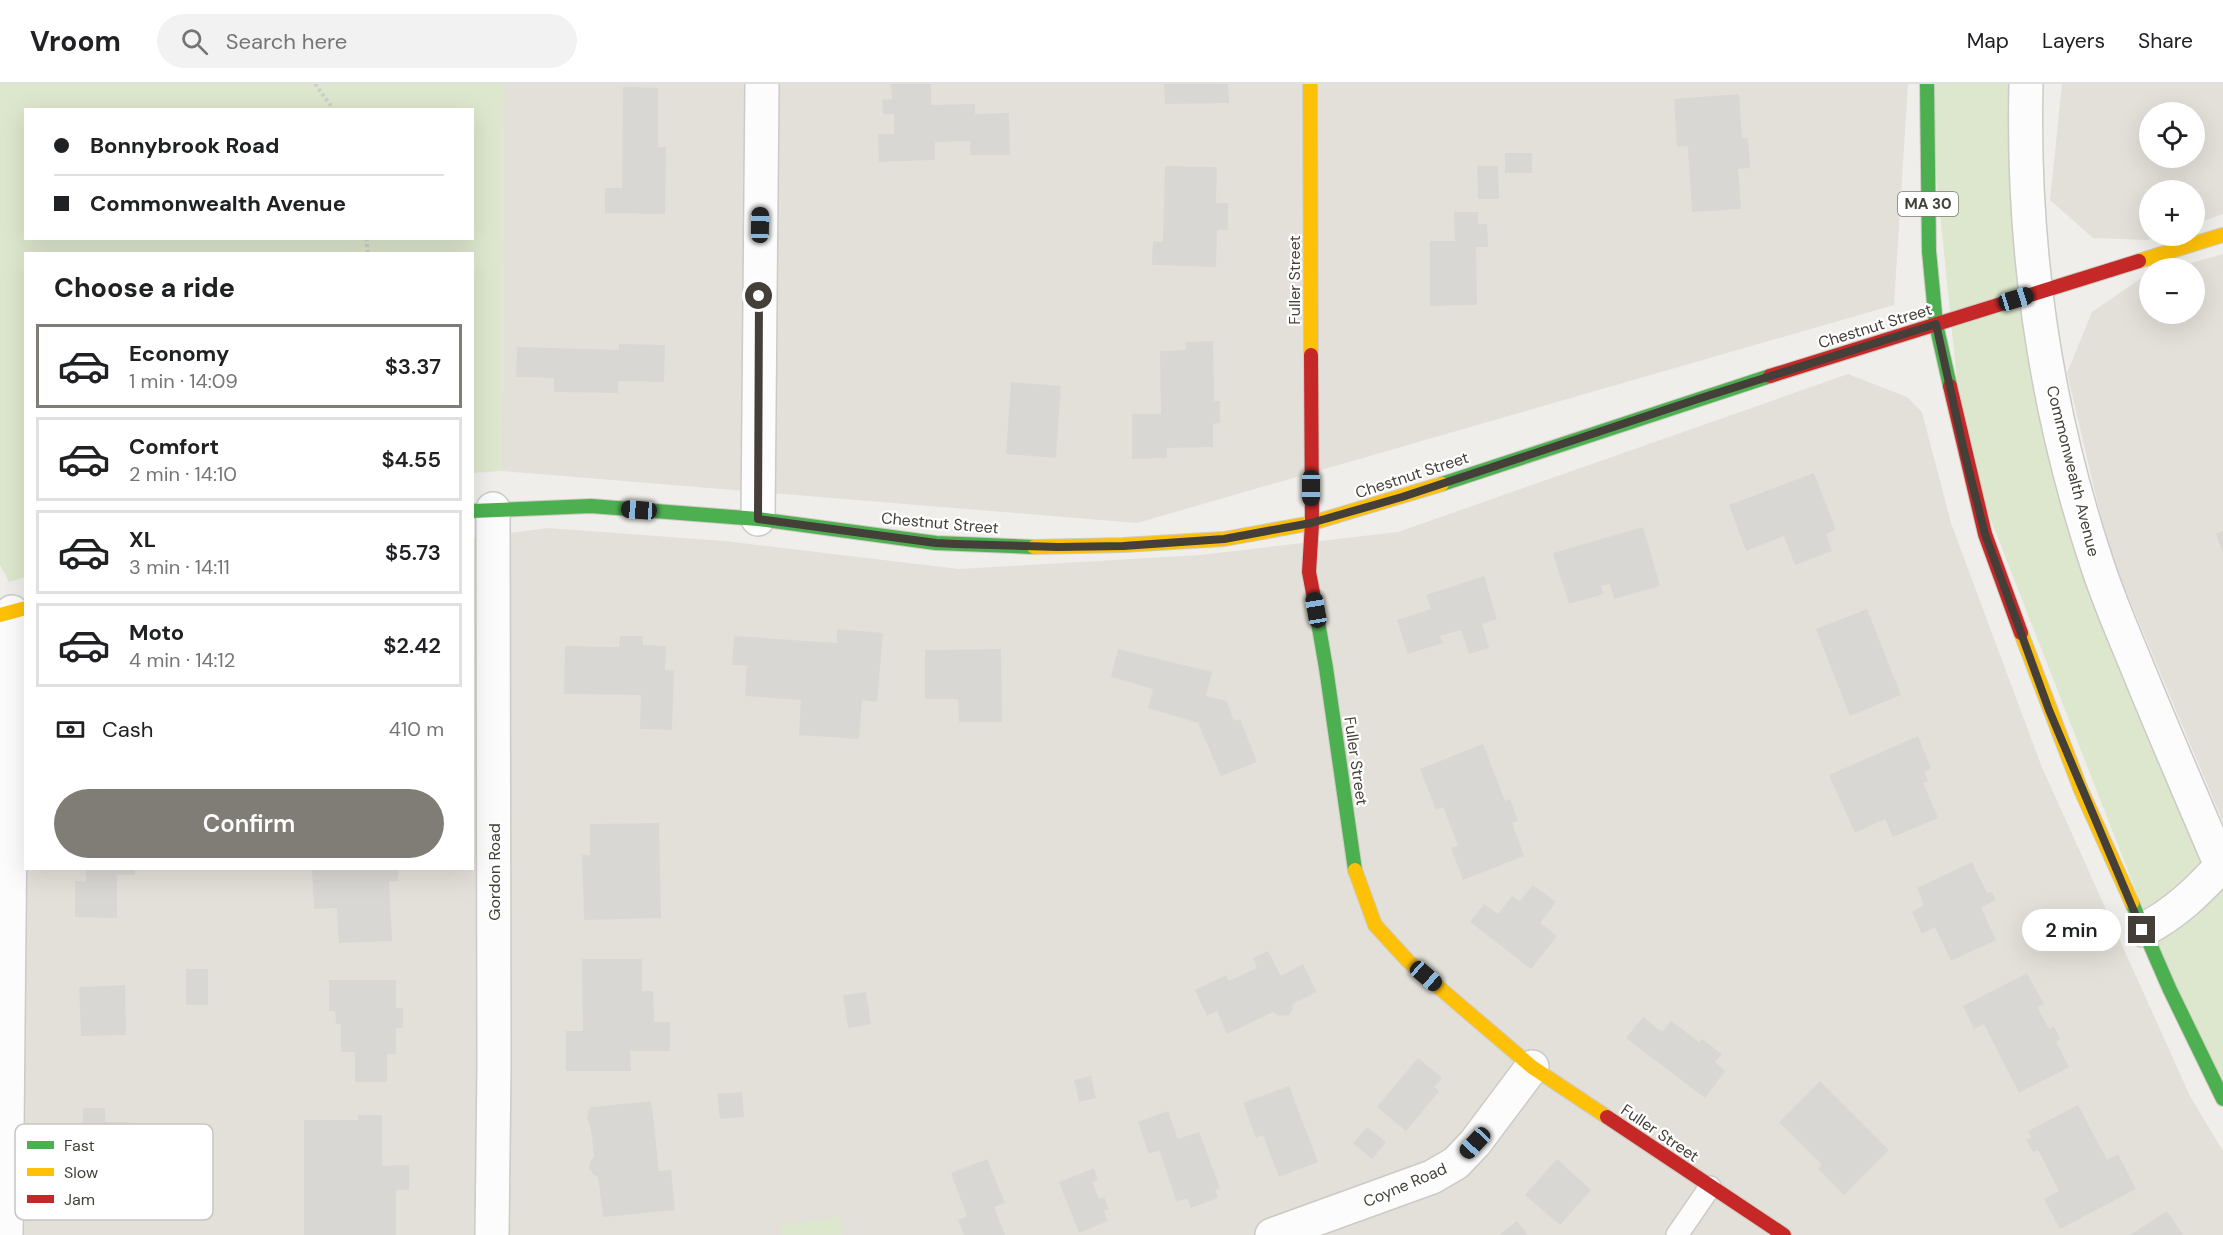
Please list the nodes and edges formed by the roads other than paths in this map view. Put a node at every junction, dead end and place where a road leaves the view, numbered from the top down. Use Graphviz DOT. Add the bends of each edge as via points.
graph roads {
  1 [pos="762,84"];
  2 [pos="1310,84"];
  3 [pos="1927,84"];
  4 [pos="2026,84"];
  5 [pos="2223,235"];
  6 [pos="2037,293"];
  7 [pos="1936,324"];
  8 [pos="483,510"];
  9 [pos="758,519"];
  10 [pos="1311,523"];
  11 [pos="13,612"];
  12 [pos="2222,867"];
  13 [pos="2142,930"];
  14 [pos="1532,1067"];
  15 [pos="3,1089"];
  16 [pos="2223,1099"];
  17 [pos="1710,1187"];
  18 [pos="6,1235"];
  19 [pos="492,1235"];
  20 [pos="1272,1235"];
  21 [pos="1677,1235"];
  22 [pos="1784,1235"];
  1 -- 9 [label="street"];
  2 -- 10 [label="main road, Fuller Street"];
  3 -- 7 [label="main road, MA 30" via="1929,251"];
  4 -- 6 [label="street, Commonwealth Avenue" via="2028,207"];
  5 -- 6 [label="main road, Chestnut Street"];
  6 -- 7 [label="main road, Chestnut Street"];
  6 -- 12 [label="street, Commonwealth Avenue" via="2059,431 2096,562"];
  7 -- 10 [label="main road, Chestnut Street"];
  7 -- 13 [label="main road, MA 30" via="1985,534 2049,710"];
  8 -- 9 [label="main road, Chestnut Street" via="591,506"];
  8 -- 19 [label="street, Gordon Road" via="494,1066"];
  9 -- 10 [label="main road, Chestnut Street" via="936,543 1036,547 1224,539"];
  10 -- 14 [label="main road, Fuller Street" via="1310,572 1354,869 1375,925 1408,961"];
  11 -- 15 [label="street"];
  12 -- 13 [label="street" via="2187,901"];
  13 -- 16 [label="main road, MA 30"];
  14 -- 17 [label="main road, Fuller Street"];
  14 -- 20 [label="street, Coyne Road" via="1456,1163 1423,1181"];
  15 -- 18 [label="street"];
  17 -- 21 [label="lane"];
  17 -- 22 [label="main road, Fuller Street"];
}
